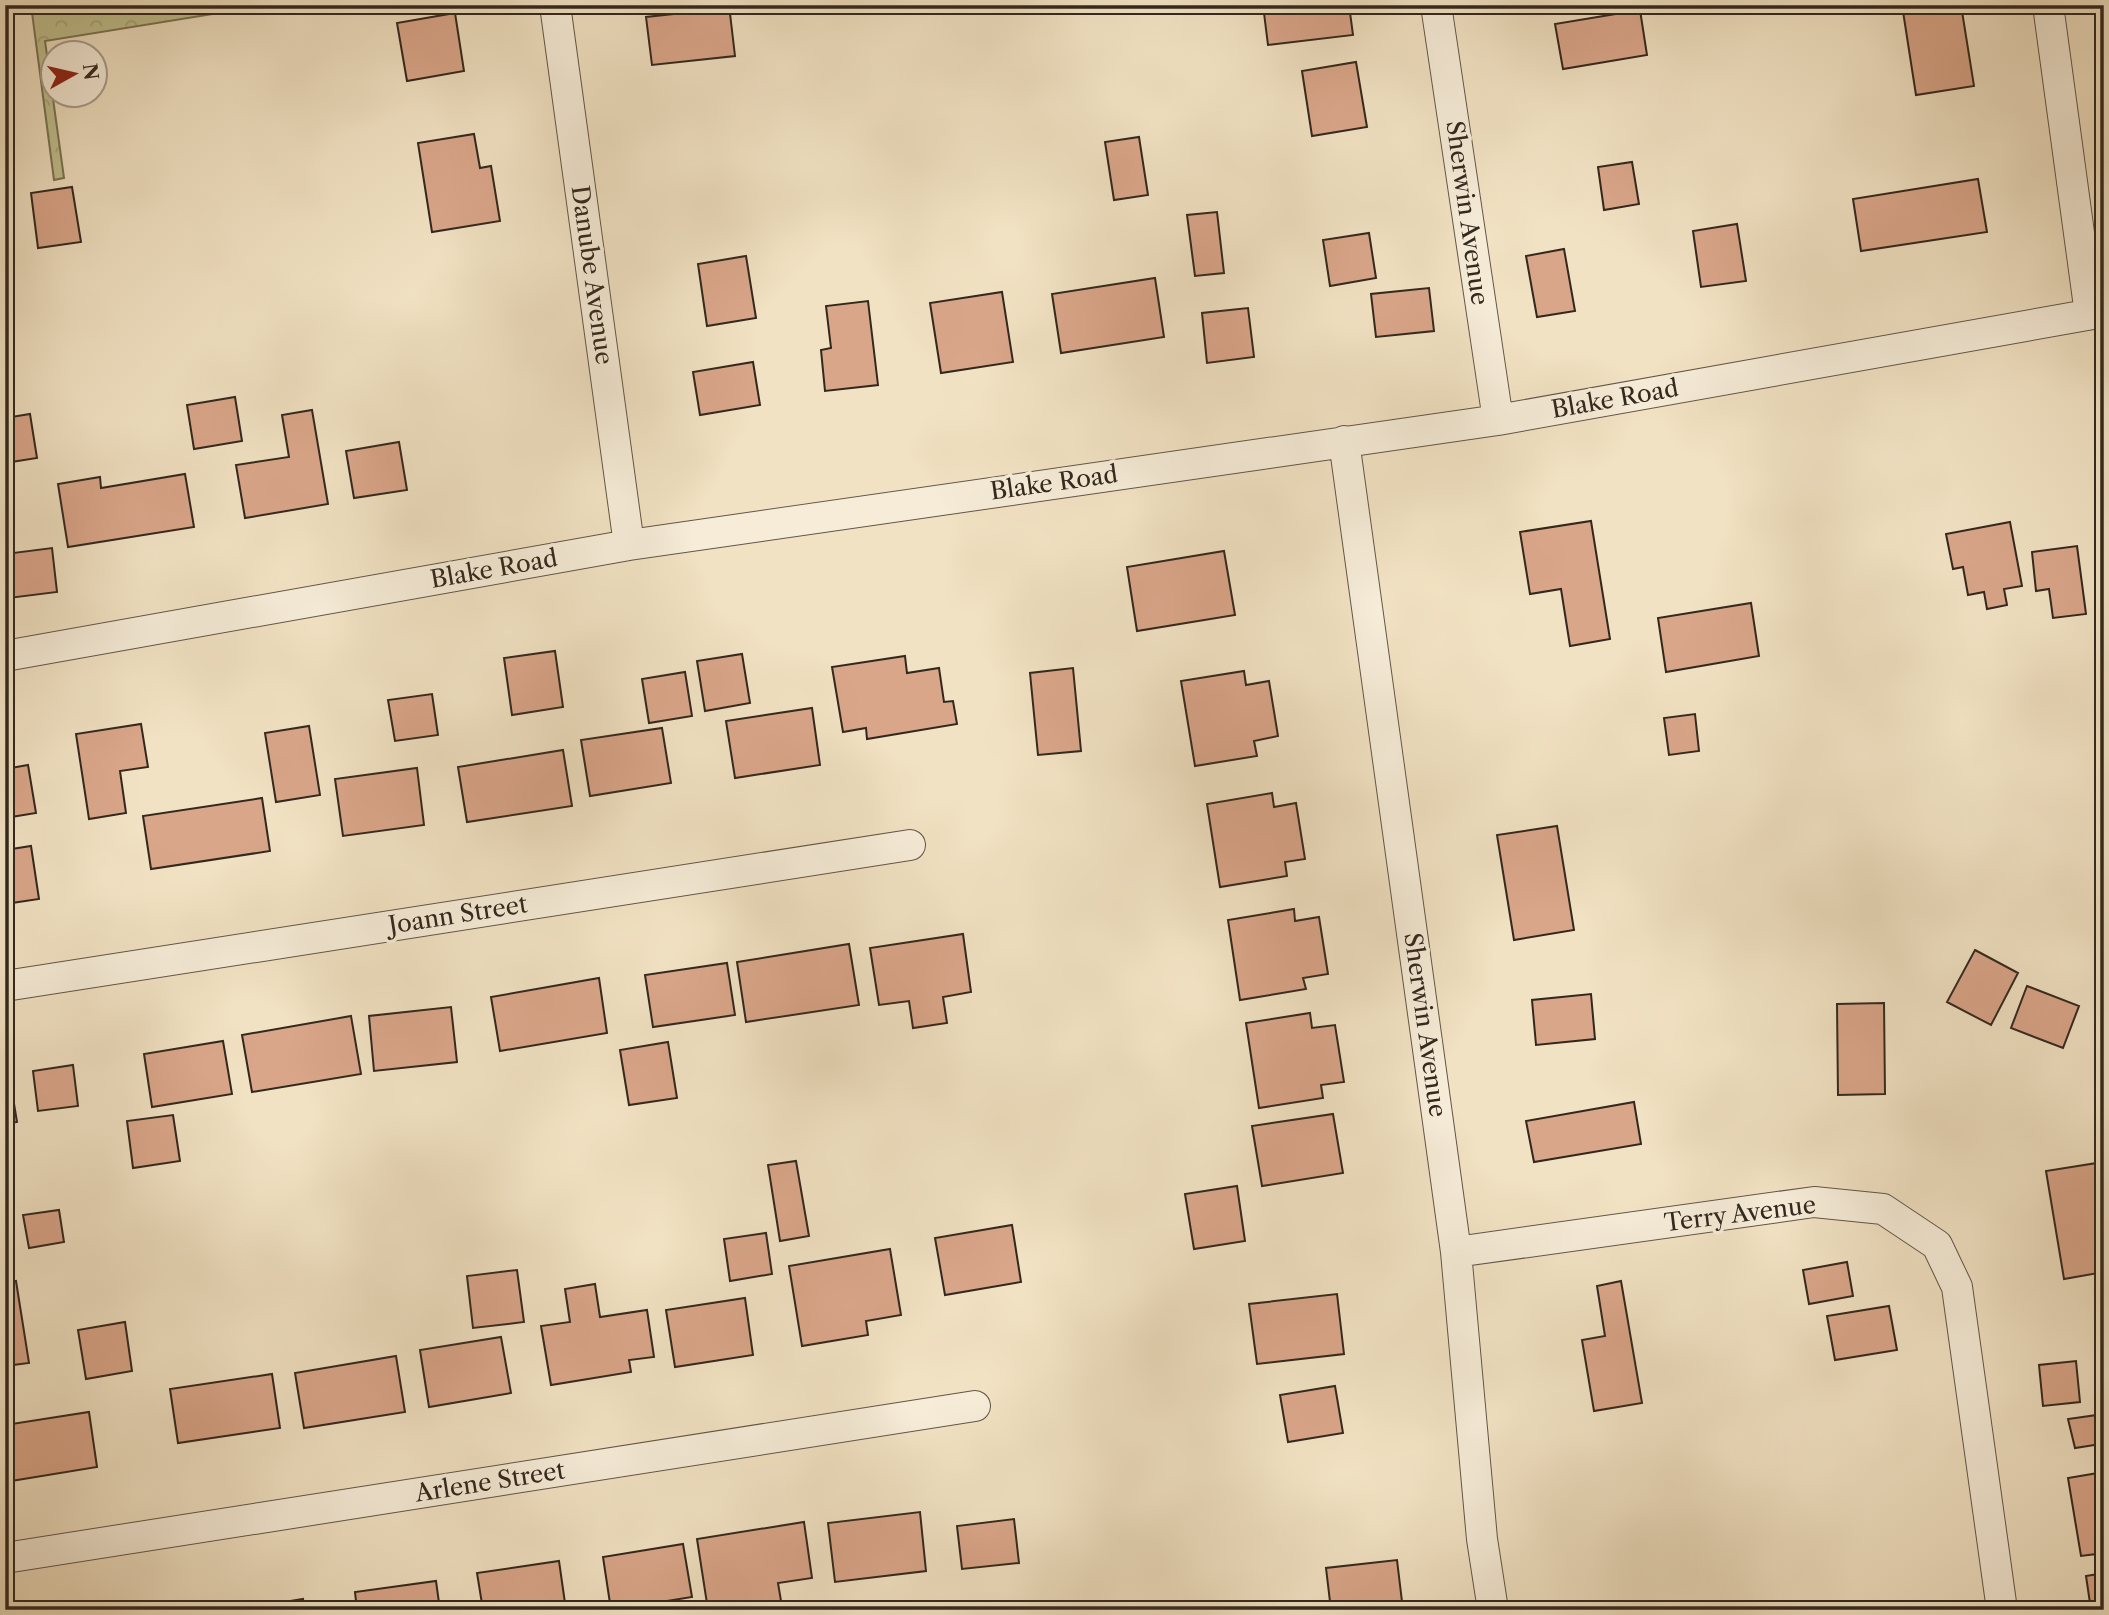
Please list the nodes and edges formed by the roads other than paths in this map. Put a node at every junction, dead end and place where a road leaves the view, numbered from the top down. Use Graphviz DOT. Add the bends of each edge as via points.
graph roads {
  1 [pos="555,5"];
  2 [pos="1436,5"];
  3 [pos="2048,5"];
  4 [pos="2097,313"];
  5 [pos="1498,420"];
  6 [pos="1345,441"];
  7 [pos="629,545"];
  8 [pos="5,656"];
  9 [pos="910,845"];
  10 [pos="5,986"];
  11 [pos="1456,1252"];
  12 [pos="975,1406"];
  13 [pos="5,1558"];
  14 [pos="1493,1610"];
  15 [pos="2002,1610"];
  1 -- 7 [label="street, Danube Avenue"];
  2 -- 5 [label="street, Sherwin Avenue"];
  3 -- 4 [label="street"];
  4 -- 5 [label="street, Blake Road"];
  5 -- 6 [label="street, Blake Road"];
  6 -- 7 [label="street, Blake Road"];
  6 -- 11 [label="street, Sherwin Avenue"];
  7 -- 8 [label="street, Blake Road"];
  9 -- 10 [label="street, Joann Street"];
  11 -- 14 [label="street, Sherwin Avenue" via="1482,1539"];
  11 -- 15 [label="street, Terry Avenue" via="1814,1202 1883,1209 1937,1245 1957,1287"];
  12 -- 13 [label="street, Arlene Street"];
}
